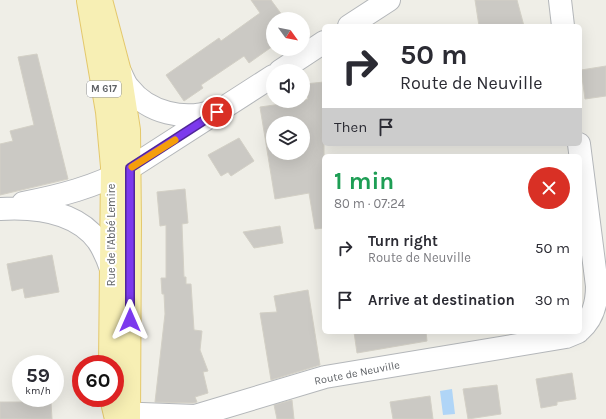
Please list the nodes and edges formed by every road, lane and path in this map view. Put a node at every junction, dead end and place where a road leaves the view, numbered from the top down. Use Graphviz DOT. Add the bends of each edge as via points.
graph roads {
  1 [pos="88,0"];
  2 [pos="101,0"];
  3 [pos="389,0"];
  4 [pos="560,0"];
  5 [pos="352,24"];
  6 [pos="563,24"];
  7 [pos="322,43"];
  8 [pos="291,64"];
  9 [pos="120,72"];
  10 [pos="266,80"];
  11 [pos="229,104"];
  12 [pos="582,168"];
  13 [pos="121,173"];
  14 [pos="0,208"];
  15 [pos="111,269"];
  16 [pos="582,327"];
  17 [pos="572,334"];
  18 [pos="110,355"];
  19 [pos="120,412"];
  1 -- 13 [label="main road, M 617"];
  2 -- 9 [label="main road, M 617"];
  3 -- 5 [label="street"];
  4 -- 6 [label="street"];
  7 -- 8 [label="street"];
  9 -- 11 [label="street" via="128,88 135,94 145,102 170,113 196,115"];
  9 -- 13 [label="main road, M 617" via="128,130"];
  10 -- 11 [label="street"];
  11 -- 13 [label="street"];
  12 -- 16 [label="street, Route de Neuville" via="597,286 597,297 592,313"];
  13 -- 14 [label="street" via="78,191"];
  13 -- 15 [label="main road, Rue de l'Abbé Lemire / M 617"];
  13 -- 19 [label="main road, Rue de l'Abbé Lemire / M 617"];
  14 -- 15 [label="street" via="50,212 77,223 98,241"];
  15 -- 18 [label="main road, Rue de l'Abbé Lemire / M 617"];
  17 -- 19 [label="street, Route de Neuville" via="325,377 195,416"];
}
